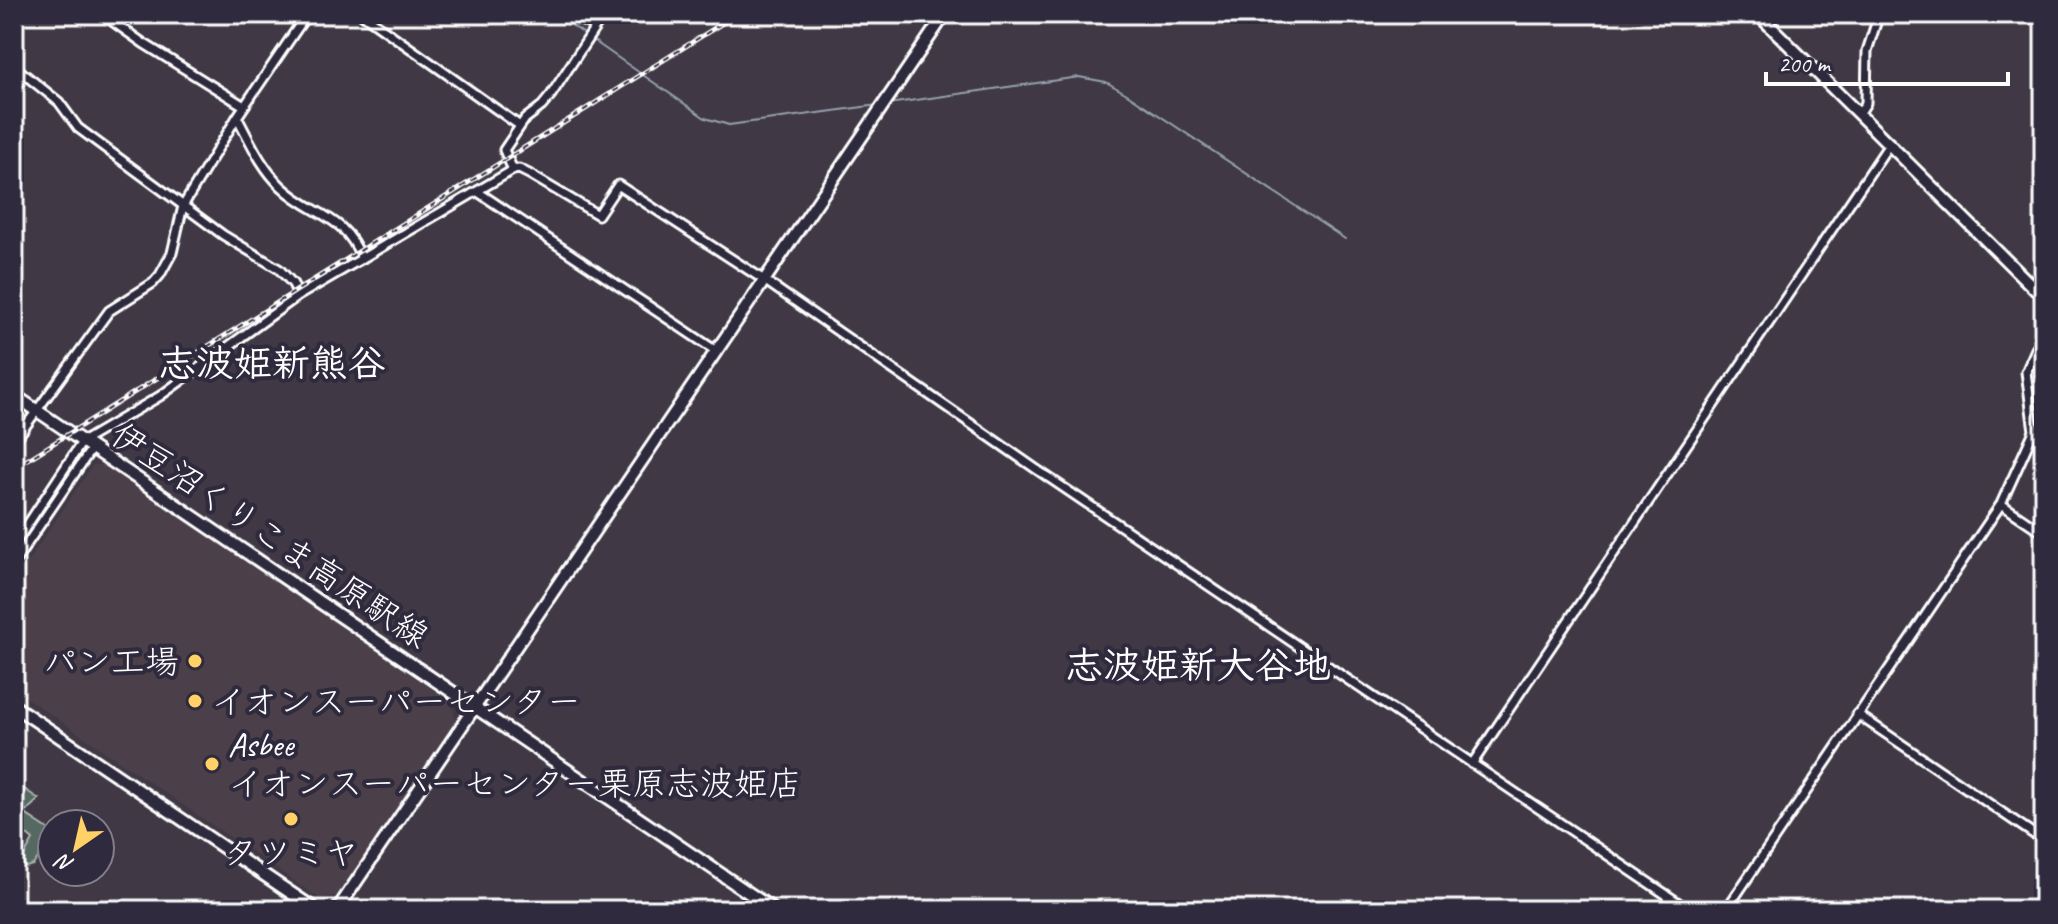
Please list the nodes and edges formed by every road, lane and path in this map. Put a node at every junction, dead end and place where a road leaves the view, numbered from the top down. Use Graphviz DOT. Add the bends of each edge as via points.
graph roads {
  1 [pos="102,14"];
  2 [pos="307,14"];
  3 [pos="362,14"];
  4 [pos="566,14"];
  5 [pos="604,14"];
  6 [pos="945,14"];
  7 [pos="1758,14"];
  8 [pos="1879,14"];
  9 [pos="594,29"];
  10 [pos="14,66"];
  11 [pos="244,106"];
  12 [pos="1859,114"];
  13 [pos="237,117"];
  14 [pos="520,126"];
  15 [pos="1890,143"];
  16 [pos="513,170"];
  17 [pos="478,192"];
  18 [pos="183,206"];
  19 [pos="362,259"];
  20 [pos="764,280"];
  21 [pos="298,296"];
  22 [pos="2044,298"];
  23 [pos="2044,337"];
  24 [pos="716,351"];
  25 [pos="14,395"];
  26 [pos="37,411"];
  27 [pos="14,442"];
  28 [pos="82,442"];
  29 [pos="92,448"];
  30 [pos="53,504"];
  31 [pos="2001,504"];
  32 [pos="39,506"];
  33 [pos="2044,533"];
  34 [pos="14,545"];
  35 [pos="14,561"];
  36 [pos="14,706"];
  37 [pos="475,707"];
  38 [pos="1857,714"];
  39 [pos="1472,764"];
  40 [pos="2044,841"];
  41 [pos="316,910"];
  42 [pos="337,910"];
  43 [pos="774,910"];
  44 [pos="1689,910"];
  45 [pos="1726,910"];
  1 -- 11 [label="street"];
  2 -- 11 [label="street"];
  3 -- 14 [label="street"];
  4 -- 9 [label="street"];
  5 -- 9 [label="street"];
  6 -- 20 [label="street"];
  7 -- 12 [label="street"];
  8 -- 12 [label="street" via="1867,51 1866,103"];
  9 -- 14 [label="street" via="551,95"];
  10 -- 18 [label="street" via="59,102 78,128"];
  11 -- 13 [label="street"];
  12 -- 15 [label="street"];
  13 -- 18 [label="street"];
  13 -- 19 [label="street" via="279,184 347,230"];
  14 -- 16 [label="street" via="504,150"];
  15 -- 22 [label="street"];
  15 -- 39 [label="street"];
  16 -- 17 [label="street"];
  16 -- 20 [label="street" via="598,215 618,185"];
  17 -- 19 [label="street"];
  17 -- 24 [label="street"];
  18 -- 21 [label="street" via="279,269"];
  18 -- 26 [label="street" via="172,253 160,275 109,311"];
  19 -- 21 [label="street"];
  20 -- 24 [label="street"];
  20 -- 39 [label="street"];
  21 -- 28 [label="street" via="160,396"];
  23 -- 31 [label="street" via="2026,372 2034,431"];
  24 -- 37 [label="street"];
  25 -- 26 [label="street, 伊豆沼くりこま高原駅線"];
  26 -- 27 [label="street"];
  26 -- 28 [label="street, 伊豆沼くりこま高原駅線"];
  28 -- 29 [label="street, 伊豆沼くりこま高原駅線"];
  28 -- 32 [label="street"];
  29 -- 30 [label="street"];
  29 -- 37 [label="street, 伊豆沼くりこま高原駅線"];
  30 -- 32 [label="street"];
  30 -- 35 [label="street"];
  31 -- 33 [label="street"];
  31 -- 38 [label="street"];
  32 -- 34 [label="street"];
  36 -- 41 [label="street"];
  37 -- 42 [label="street"];
  37 -- 43 [label="street, 伊豆沼くりこま高原駅線"];
  38 -- 40 [label="street"];
  38 -- 45 [label="street"];
  39 -- 44 [label="street"];
}
